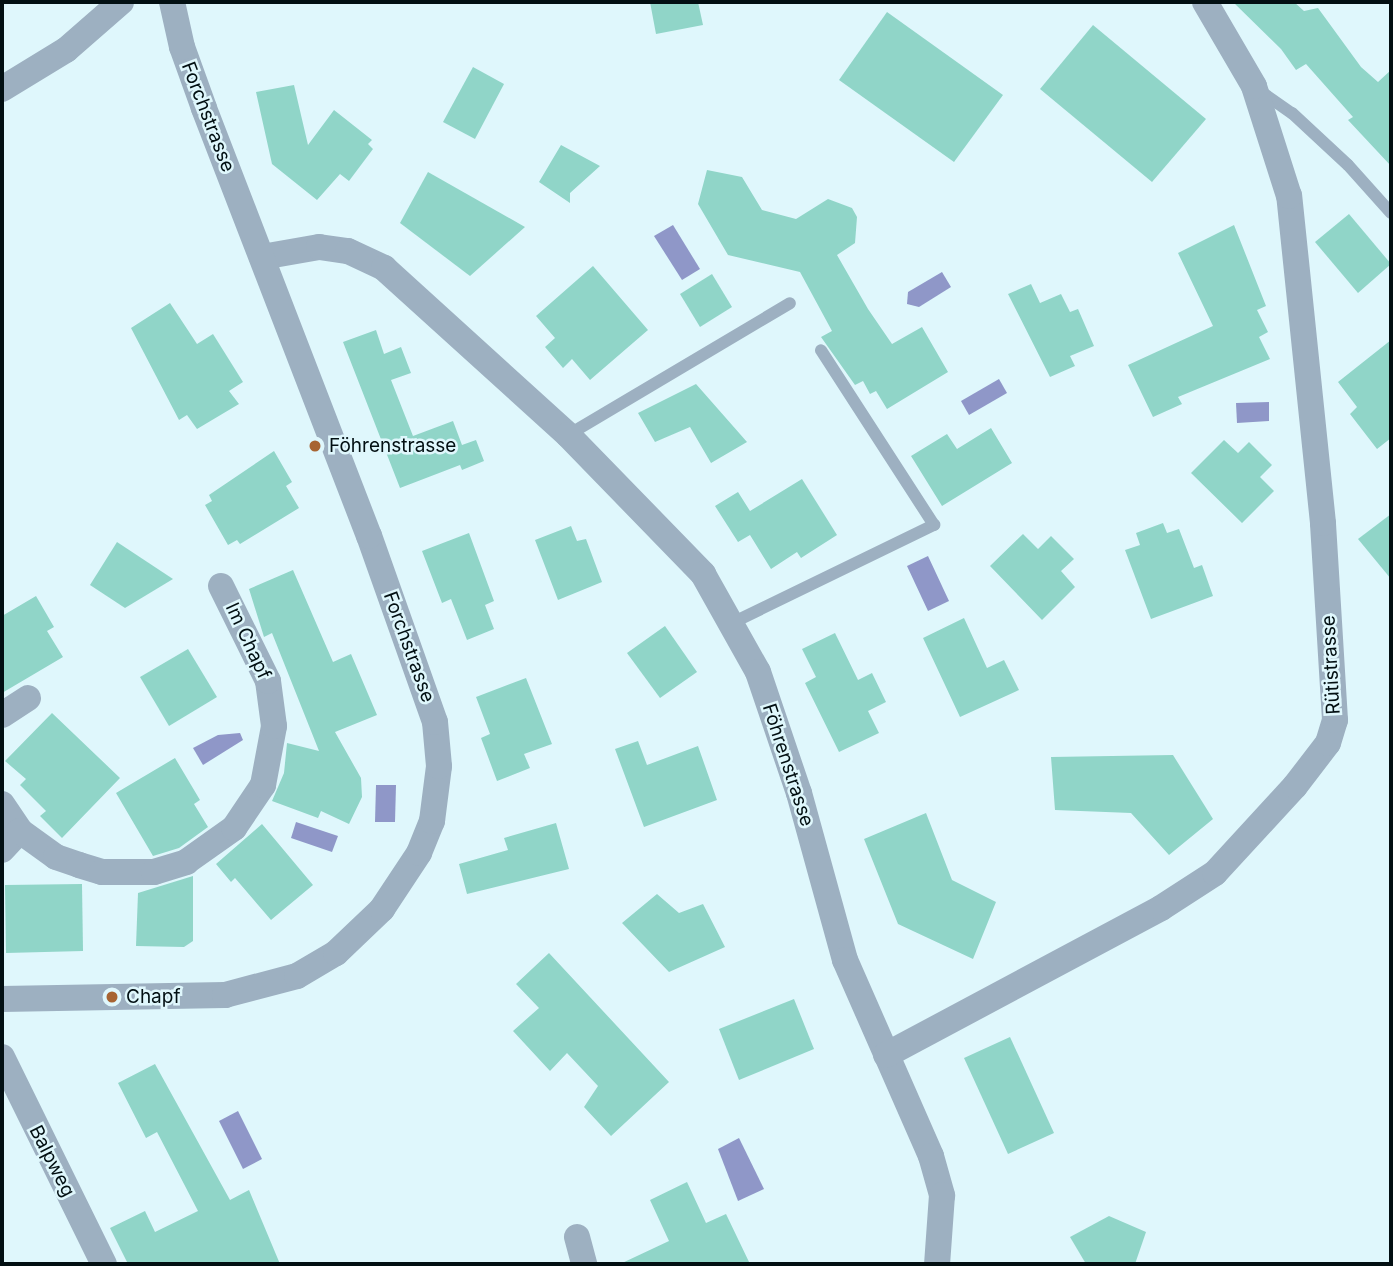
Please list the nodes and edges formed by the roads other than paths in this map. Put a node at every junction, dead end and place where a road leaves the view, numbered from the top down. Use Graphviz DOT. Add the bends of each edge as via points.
graph roads {
  1 [pos="121,2"];
  2 [pos="172,2"];
  3 [pos="1205,2"];
  4 [pos="1254,86"];
  5 [pos="2,89"];
  6 [pos="1391,213"];
  7 [pos="262,257"];
  8 [pos="790,303"];
  9 [pos="821,350"];
  10 [pos="568,435"];
  11 [pos="221,586"];
  12 [pos="732,623"];
  13 [pos="28,698"];
  14 [pos="2,715"];
  15 [pos="2,804"];
  16 [pos="20,831"];
  17 [pos="2,850"];
  18 [pos="2,999"];
  19 [pos="886,1055"];
  20 [pos="2,1057"];
  21 [pos="11,1103"];
  22 [pos="577,1237"];
  23 [pos="104,1264"];
  24 [pos="584,1264"];
  25 [pos="937,1264"];
  1 -- 5 [label="street" via="66,50"];
  2 -- 7 [label="street, Forchstrasse" via="182,47"];
  3 -- 4 [label="street, Rütistrasse"];
  4 -- 6 [label="lane" via="1330,148"];
  4 -- 19 [label="street, Rütistrasse" via="1289,196 1296,236 1323,523 1335,720 1328,743 1263,826 1215,873 1161,908"];
  7 -- 10 [label="street, Föhrenstrasse" via="319,247 348,250 384,268"];
  7 -- 18 [label="street, Forchstrasse" via="435,722 439,766 432,821 419,853 382,909 336,953 297,976 225,995"];
  8 -- 10 [label="lane"];
  9 -- 12 [label="lane" via="934,525"];
  10 -- 12 [label="street, Föhrenstrasse" via="703,574"];
  11 -- 16 [label="street, Im Chapf" via="268,681 274,726 263,785 234,828 186,863 127,873 102,872 56,857"];
  12 -- 19 [label="street, Föhrenstrasse" via="758,672 799,793 845,960"];
  13 -- 14 [label="street"];
  15 -- 16 [label="street, Im Chapf"];
  16 -- 17 [label="street"];
  19 -- 25 [label="street, Föhrenstrasse" via="931,1156 943,1195"];
  20 -- 21 [label="street, Balpweg"];
  21 -- 23 [label="street, Balpweg"];
  22 -- 24 [label="street"];
}
